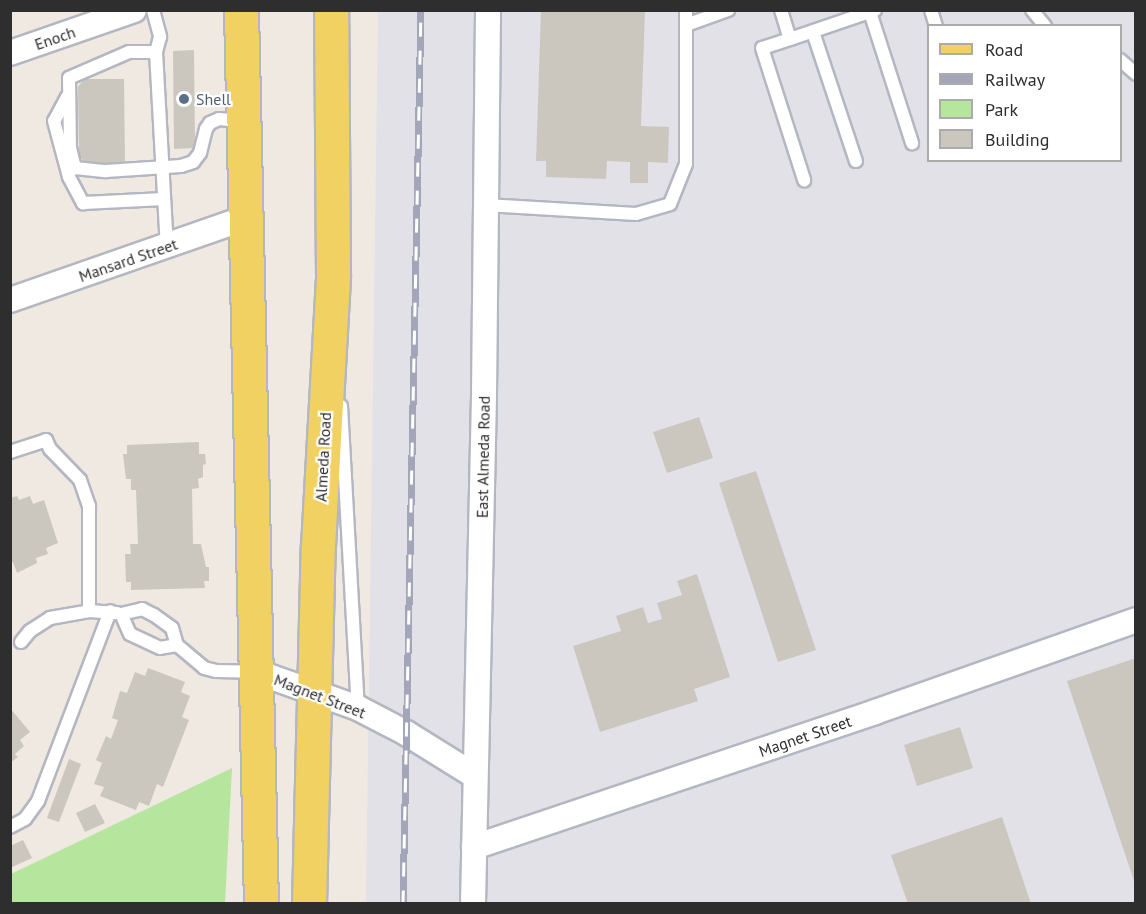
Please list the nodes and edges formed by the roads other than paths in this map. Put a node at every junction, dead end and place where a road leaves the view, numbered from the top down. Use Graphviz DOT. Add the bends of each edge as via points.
graph roads {
  1 [pos="134,10"];
  2 [pos="153,10"];
  3 [pos="241,10"];
  4 [pos="331,10"];
  5 [pos="489,10"];
  6 [pos="686,10"];
  7 [pos="728,10"];
  8 [pos="781,10"];
  9 [pos="1032,10"];
  10 [pos="872,11"];
  11 [pos="87,18"];
  12 [pos="1043,24"];
  13 [pos="686,25"];
  14 [pos="813,32"];
  15 [pos="790,39"];
  16 [pos="156,52"];
  17 [pos="10,53"];
  18 [pos="1122,62"];
  19 [pos="1136,74"];
  20 [pos="69,94"];
  21 [pos="243,121"];
  22 [pos="912,143"];
  23 [pos="856,161"];
  24 [pos="162,167"];
  25 [pos="804,180"];
  26 [pos="164,199"];
  27 [pos="486,206"];
  28 [pos="245,218"];
  29 [pos="167,247"];
  30 [pos="333,275"];
  31 [pos="10,300"];
  32 [pos="10,452"];
  33 [pos="89,610"];
  34 [pos="115,613"];
  35 [pos="1136,620"];
  36 [pos="21,642"];
  37 [pos="177,645"];
  38 [pos="257,672"];
  39 [pos="313,692"];
  40 [pos="358,708"];
  41 [pos="475,776"];
  42 [pos="10,827"];
  43 [pos="474,847"];
  44 [pos="261,903"];
  45 [pos="309,903"];
  46 [pos="472,903"];
  1 -- 11 [label="street, Enoch"];
  2 -- 16 [label="lane" via="160,37"];
  3 -- 21 [label="main road"];
  4 -- 30 [label="main road, Almeda Road"];
  5 -- 27 [label="street, East Almeda Road"];
  6 -- 13 [label="lane"];
  7 -- 13 [label="lane"];
  8 -- 15 [label="lane"];
  9 -- 12 [label="lane"];
  10 -- 14 [label="lane"];
  10 -- 22 [label="lane"];
  11 -- 17 [label="street, Enoch"];
  13 -- 27 [label="lane" via="686,164 670,204 636,214"];
  14 -- 15 [label="lane"];
  14 -- 23 [label="lane"];
  15 -- 25 [label="lane" via="762,48"];
  16 -- 20 [label="lane" via="129,52 69,78"];
  16 -- 24 [label="lane"];
  18 -- 19 [label="lane"];
  20 -- 24 [label="lane" via="70,148 75,168 106,171"];
  20 -- 26 [label="lane" via="54,121 69,177 83,203"];
  21 -- 24 [label="lane" via="219,119 210,123 194,162"];
  21 -- 28 [label="main road"];
  24 -- 26 [label="lane"];
  26 -- 29 [label="lane"];
  27 -- 41 [label="street, East Almeda Road"];
  28 -- 29 [label="street, Mansard Street"];
  28 -- 38 [label="main road"];
  29 -- 31 [label="street, Mansard Street"];
  30 -- 39 [label="main road, Almeda Road"];
  30 -- 40 [label="lane"];
  32 -- 33 [label="lane" via="46,440 80,480 89,506"];
  33 -- 34 [label="lane"];
  33 -- 36 [label="lane" via="50,618"];
  34 -- 37 [label="lane" via="129,634 159,648"];
  34 -- 37 [label="lane" via="142,609 154,615 172,628"];
  34 -- 42 [label="lane" via="38,801 25,819"];
  35 -- 43 [label="street, Magnet Street"];
  37 -- 38 [label="lane" via="209,670"];
  38 -- 39 [label="street, Magnet Street"];
  38 -- 44 [label="main road"];
  39 -- 40 [label="street, Magnet Street"];
  39 -- 45 [label="main road, Almeda Road"];
  40 -- 41 [label="street, Magnet Street"];
  41 -- 43 [label="street, East Almeda Road"];
  43 -- 46 [label="street, East Almeda Road"];
}
